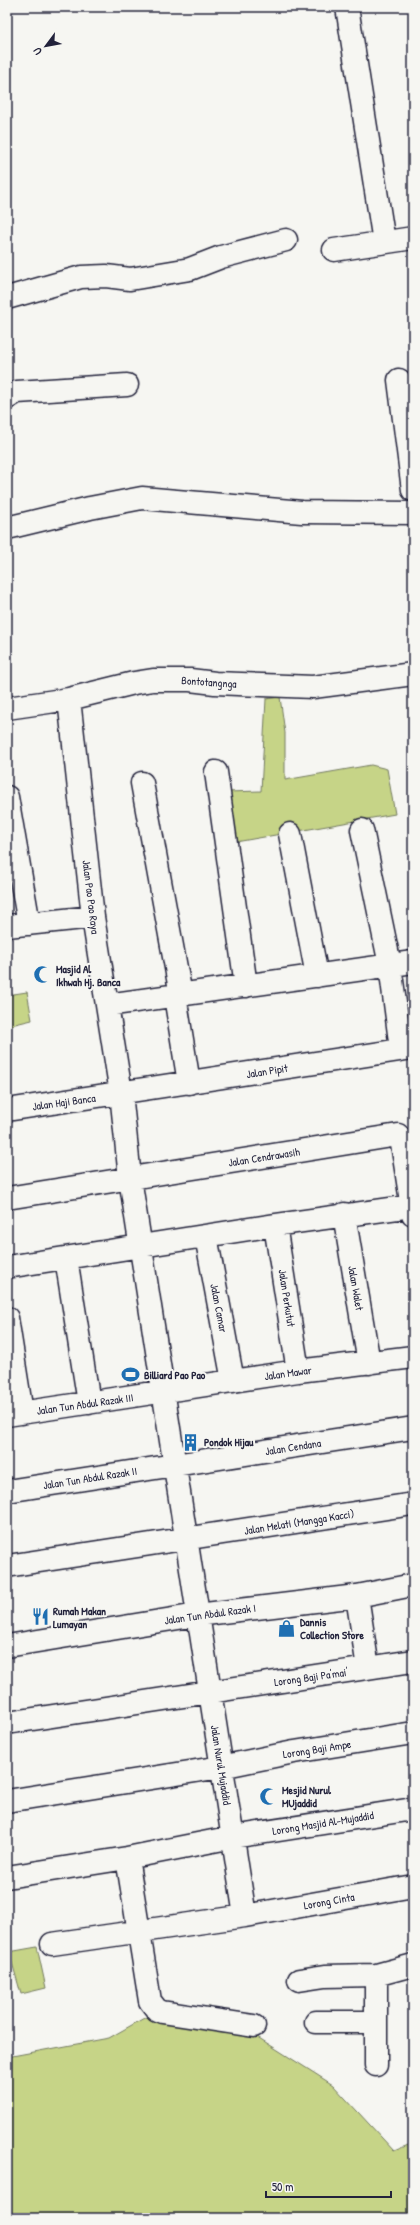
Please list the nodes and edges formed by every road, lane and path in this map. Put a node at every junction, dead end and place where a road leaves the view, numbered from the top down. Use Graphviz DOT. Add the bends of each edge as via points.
graph roads {
  1 [pos="347,7"];
  2 [pos="413,238"];
  3 [pos="286,240"];
  4 [pos="384,242"];
  5 [pos="334,250"];
  6 [pos="7,298"];
  7 [pos="399,380"];
  8 [pos="127,385"];
  9 [pos="7,398"];
  10 [pos="413,490"];
  11 [pos="413,513"];
  12 [pos="7,528"];
  13 [pos="413,674"];
  14 [pos="69,699"];
  15 [pos="7,708"];
  16 [pos="216,772"];
  17 [pos="142,783"];
  18 [pos="7,797"];
  19 [pos="362,830"];
  20 [pos="290,834"];
  21 [pos="93,917"];
  22 [pos="29,924"];
  23 [pos="7,926"];
  24 [pos="413,962"];
  25 [pos="390,965"];
  26 [pos="317,976"];
  27 [pos="246,986"];
  28 [pos="178,995"];
  29 [pos="108,1005"];
  30 [pos="407,1048"];
  31 [pos="189,1083"];
  32 [pos="121,1093"];
  33 [pos="7,1110"];
  34 [pos="130,1178"];
  35 [pos="7,1198"];
  36 [pos="412,1210"];
  37 [pos="344,1214"];
  38 [pos="275,1225"];
  39 [pos="206,1236"];
  40 [pos="140,1246"];
  41 [pos="66,1258"];
  42 [pos="7,1267"];
  43 [pos="7,1318"];
  44 [pos="413,1357"];
  45 [pos="369,1362"];
  46 [pos="298,1371"];
  47 [pos="233,1381"];
  48 [pos="163,1392"];
  49 [pos="89,1403"];
  50 [pos="15,1414"];
  51 [pos="413,1428"];
  52 [pos="174,1465"];
  53 [pos="7,1491"];
  54 [pos="413,1504"];
  55 [pos="186,1540"];
  56 [pos="7,1566"];
  57 [pos="413,1585"];
  58 [pos="357,1596"];
  59 [pos="197,1615"];
  60 [pos="7,1646"];
  61 [pos="413,1661"];
  62 [pos="368,1668"];
  63 [pos="209,1691"];
  64 [pos="7,1724"];
  65 [pos="413,1734"];
  66 [pos="221,1767"];
  67 [pos="7,1801"];
  68 [pos="413,1809"];
  69 [pos="233,1837"];
  70 [pos="127,1858"];
  71 [pos="7,1877"];
  72 [pos="413,1886"];
  73 [pos="245,1916"];
  74 [pos="138,1931"];
  75 [pos="52,1944"];
  76 [pos="413,1966"];
  77 [pos="376,1975"];
  78 [pos="299,1980"];
  79 [pos="316,2022"];
  80 [pos="376,2022"];
  81 [pos="254,2026"];
  82 [pos="376,2066"];
  1 -- 4 [label="street"];
  2 -- 4 [label="street"];
  3 -- 6 [label="street" via="190,269 130,279 106,276 80,277"];
  4 -- 5 [label="street"];
  7 -- 10 [label="street"];
  8 -- 9 [label="street" via="17,392"];
  11 -- 12 [label="street" via="302,512 142,498"];
  13 -- 14 [label="street, Bontotangnga" via="313,687 153,680 134,682"];
  14 -- 15 [label="street, Bontotangnga"];
  14 -- 21 [label="street, Jalan Pao Pao Raya"];
  16 -- 27 [label="street"];
  17 -- 28 [label="street"];
  18 -- 22 [label="street"];
  19 -- 25 [label="street"];
  20 -- 26 [label="street"];
  21 -- 22 [label="street"];
  21 -- 29 [label="street, Jalan Pao Pao Raya"];
  22 -- 23 [label="street"];
  24 -- 25 [label="street"];
  25 -- 26 [label="street"];
  25 -- 30 [label="street"];
  26 -- 27 [label="street"];
  27 -- 28 [label="street"];
  28 -- 29 [label="street"];
  28 -- 31 [label="street"];
  29 -- 32 [label="street, Jalan Pao Pao Raya"];
  30 -- 31 [label="street, Jalan Pipit"];
  31 -- 32 [label="street, Jalan Pipit"];
  32 -- 33 [label="street, Jalan Haji Banca"];
  32 -- 34 [label="street, Jalan Pao Pao Raya"];
  34 -- 35 [label="street, Jalan Cendrawasih"];
  34 -- 36 [label="street, Jalan Cendrawasih" via="398,1135 402,1144"];
  34 -- 40 [label="street, Jalan Pao Pao Raya"];
  36 -- 37 [label="street"];
  37 -- 38 [label="street"];
  37 -- 45 [label="street, Jalan Walet"];
  38 -- 39 [label="street"];
  38 -- 46 [label="street, Jalan Perkutut"];
  39 -- 40 [label="street"];
  39 -- 47 [label="street, Jalan Camar"];
  40 -- 41 [label="street"];
  40 -- 48 [label="street, Jalan Pao Pao Raya"];
  41 -- 42 [label="street"];
  41 -- 49 [label="street"];
  43 -- 50 [label="street"];
  44 -- 45 [label="street, Jalan Mawar"];
  45 -- 46 [label="street, Jalan Mawar"];
  46 -- 47 [label="street, Jalan Mawar"];
  47 -- 48 [label="street, Jalan Mawar"];
  48 -- 49 [label="street, Jalan Tun Abdul Razak III"];
  48 -- 52 [label="street, Jalan Nurul Mujaddid"];
  49 -- 50 [label="street, Jalan Tun Abdul Razak III"];
  51 -- 52 [label="street, Jalan Cendana"];
  52 -- 53 [label="street, Jalan Tun Abdul Razak II"];
  52 -- 55 [label="street, Jalan Nurul Mujaddid"];
  54 -- 55 [label="street, Jalan Melati (Mangga Kacci)"];
  55 -- 56 [label="street, Jalan Melati (Mangga Kacci)"];
  55 -- 59 [label="street, Jalan Nurul Mujaddid"];
  57 -- 58 [label="street, Jalan Tun Abdul Razak I"];
  58 -- 59 [label="street, Jalan Tun Abdul Razak I"];
  58 -- 62 [label="street"];
  59 -- 60 [label="street, Jalan Tun Abdul Razak I"];
  59 -- 63 [label="street, Jalan Nurul Mujaddid"];
  61 -- 62 [label="street, Lorong Baji Pa'mai'"];
  62 -- 63 [label="street, Lorong Baji Pa'mai'"];
  63 -- 64 [label="street, Lorong Baji Pa'mai'"];
  63 -- 66 [label="street, Jalan Nurul Mujaddid"];
  65 -- 66 [label="street, Lorong Baji Ampe" via="294,1752"];
  66 -- 67 [label="street, Lorong Baji Ampe"];
  66 -- 69 [label="street, Jalan Nurul Mujaddid"];
  68 -- 69 [label="street, Lorong Masjid Al-Mujaddid"];
  69 -- 70 [label="street, Lorong Masjid Al-Mujaddid"];
  69 -- 73 [label="street, Jalan Nurul Mujaddid"];
  70 -- 71 [label="street, Lorong Masjid Al-Mujaddid"];
  70 -- 74 [label="street"];
  72 -- 73 [label="street, Lorong Cinta"];
  73 -- 74 [label="street, Lorong Cinta"];
  74 -- 75 [label="street, Lorong Cinta"];
  74 -- 81 [label="street" via="150,2001 157,2010"];
  76 -- 77 [label="street"];
  77 -- 78 [label="street" via="325,1976"];
  77 -- 80 [label="street"];
  79 -- 80 [label="street"];
  80 -- 82 [label="street"];
}
